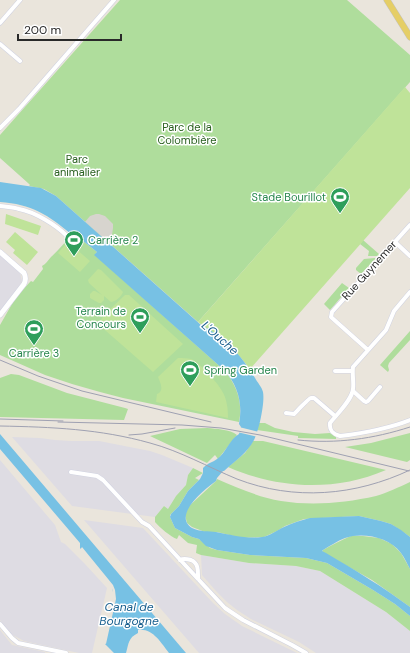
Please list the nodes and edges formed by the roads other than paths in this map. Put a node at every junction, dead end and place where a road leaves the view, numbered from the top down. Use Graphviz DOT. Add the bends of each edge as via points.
graph roads {
  1 [pos="20,0"];
  2 [pos="114,0"];
  3 [pos="387,0"];
  4 [pos="0,23"];
  5 [pos="410,37"];
  6 [pos="0,44"];
  7 [pos="20,61"];
  8 [pos="0,128"];
  9 [pos="0,206"];
  10 [pos="410,225"];
  11 [pos="67,236"];
  12 [pos="395,242"];
  13 [pos="0,252"];
  14 [pos="410,256"];
  15 [pos="410,292"];
  16 [pos="0,315"];
  17 [pos="368,350"];
  18 [pos="352,371"];
  19 [pos="335,372"];
  20 [pos="380,387"];
  21 [pos="353,391"];
  22 [pos="286,413"];
  23 [pos="335,416"];
  24 [pos="410,420"];
  25 [pos="71,472"];
  26 [pos="180,560"];
  27 [pos="198,579"];
  28 [pos="0,624"];
  29 [pos="66,653"];
  30 [pos="306,653"];
  1 -- 4 [label="street"];
  2 -- 8 [label="street"];
  3 -- 5 [label="main road"];
  6 -- 7 [label="street"];
  9 -- 11 [label="street" via="32,213"];
  10 -- 12 [label="street, Rue Guynemer"];
  12 -- 14 [label="street"];
  12 -- 17 [label="street, Rue Guynemer" via="332,312 331,317"];
  13 -- 16 [label="street" via="26,276 24,284"];
  15 -- 17 [label="street" via="394,311 386,330"];
  17 -- 18 [label="street"];
  18 -- 19 [label="street"];
  18 -- 21 [label="street"];
  20 -- 21 [label="street" via="366,402"];
  21 -- 23 [label="street"];
  22 -- 23 [label="street" via="294,414 312,398"];
  23 -- 24 [label="street" via="329,426 331,432 340,436 390,428"];
  25 -- 26 [label="street" via="98,476 104,480"];
  26 -- 27 [label="street"];
  26 -- 27 [label="street" via="194,561"];
  27 -- 30 [label="street" via="216,599 237,616"];
  28 -- 29 [label="street" via="18,643"];
}
